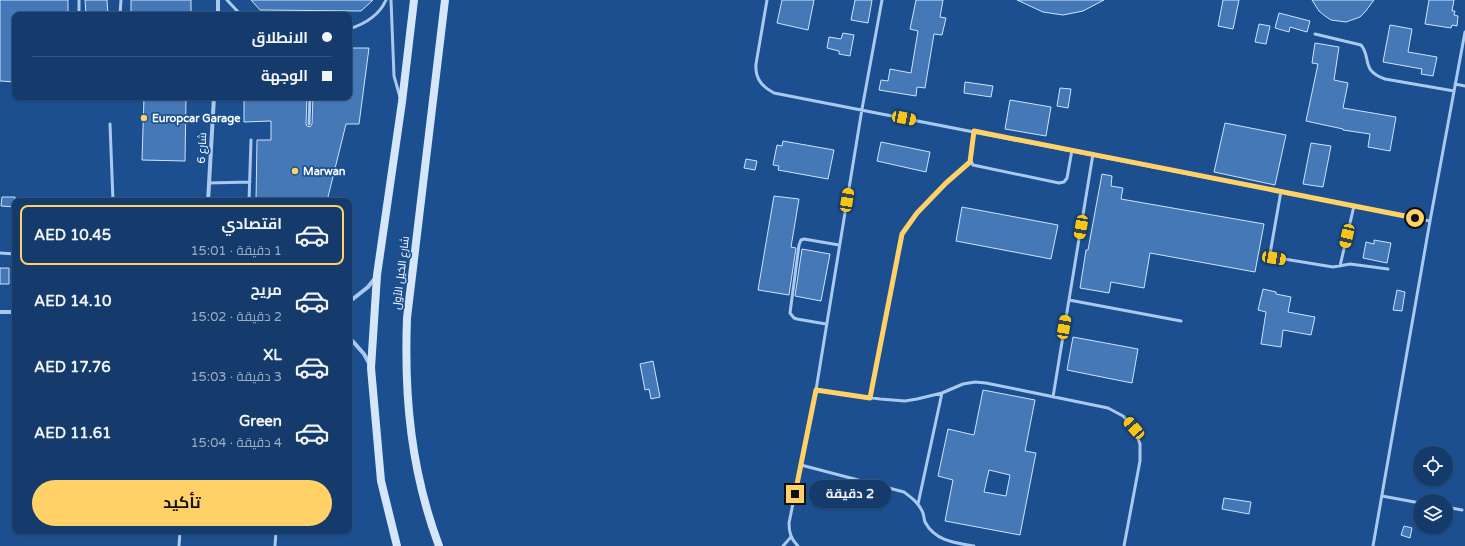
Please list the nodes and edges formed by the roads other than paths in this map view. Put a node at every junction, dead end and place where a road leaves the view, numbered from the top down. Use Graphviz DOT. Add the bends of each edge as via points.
graph roads {
  1 [pos="79,0"];
  2 [pos="121,0"];
  3 [pos="218,0"];
  4 [pos="227,0"];
  5 [pos="386,0"];
  6 [pos="391,0"];
  7 [pos="414,0"];
  8 [pos="445,0"];
  9 [pos="767,0"];
  10 [pos="882,0"];
  11 [pos="79,12"];
  12 [pos="120,12"];
  13 [pos="218,12"];
  14 [pos="237,12"];
  15 [pos="352,28"];
  16 [pos="1465,32"];
  17 [pos="1315,34"];
  18 [pos="1455,84"];
  19 [pos="1465,86"];
  20 [pos="1454,91"];
  21 [pos="214,100"];
  22 [pos="310,100"];
  23 [pos="402,102"];
  24 [pos="862,109"];
  25 [pos="110,124"];
  26 [pos="310,124"];
  27 [pos="974,131"];
  28 [pos="251,140"];
  29 [pos="1072,150"];
  30 [pos="1093,154"];
  31 [pos="970,162"];
  32 [pos="250,182"];
  33 [pos="209,183"];
  34 [pos="1281,191"];
  35 [pos="113,198"];
  36 [pos="208,198"];
  37 [pos="249,198"];
  38 [pos="1354,206"];
  39 [pos="1430,221"];
  40 [pos="839,245"];
  41 [pos="0,253"];
  42 [pos="12,254"];
  43 [pos="1340,266"];
  44 [pos="1388,269"];
  45 [pos="377,275"];
  46 [pos="352,300"];
  47 [pos="1069,300"];
  48 [pos="0,312"];
  49 [pos="12,312"];
  50 [pos="1181,322"];
  51 [pos="826,324"];
  52 [pos="352,340"];
  53 [pos="371,368"];
  54 [pos="816,390"];
  55 [pos="942,393"];
  56 [pos="1053,396"];
  57 [pos="870,398"];
  58 [pos="801,465"];
  59 [pos="1382,496"];
  60 [pos="1413,502"];
  61 [pos="918,504"];
  62 [pos="1453,508"];
  63 [pos="1462,510"];
  64 [pos="180,534"];
  65 [pos="276,534"];
  66 [pos="791,537"];
  67 [pos="179,546"];
  68 [pos="275,546"];
  69 [pos="397,546"];
  70 [pos="439,546"];
  71 [pos="784,546"];
  72 [pos="798,546"];
  73 [pos="974,546"];
  74 [pos="1124,546"];
  75 [pos="1374,546"];
  1 -- 11 [label="lane"];
  2 -- 12 [label="lane"];
  3 -- 13 [label="street"];
  4 -- 14 [label="lane"];
  5 -- 15 [label="lane" via="374,17"];
  6 -- 23 [label="lane" via="394,76"];
  7 -- 23 [label="main road, شارع الخيل الأول"];
  8 -- 70 [label="main road, شارع الخيل الأول" via="407,318 406,360 412,444 420,486"];
  9 -- 24 [label="lane" via="756,64 759,82 765,89 774,93"];
  10 -- 24 [label="lane"];
  16 -- 18 [label="lane"];
  17 -- 20 [label="lane" via="1361,45 1369,68 1379,77"];
  18 -- 19 [label="lane"];
  18 -- 20 [label="lane"];
  20 -- 39 [label="lane"];
  21 -- 33 [label="street, شارع 6"];
  22 -- 26 [label="lane"];
  23 -- 45 [label="main road, شارع الخيل الأول"];
  24 -- 27 [label="lane"];
  24 -- 40 [label="lane"];
  25 -- 35 [label="lane"];
  27 -- 29 [label="lane"];
  27 -- 31 [label="lane"];
  28 -- 32 [label="lane"];
  29 -- 30 [label="lane"];
  29 -- 31 [label="lane" via="1067,178 1062,183 976,166"];
  30 -- 34 [label="lane"];
  30 -- 47 [label="lane"];
  31 -- 57 [label="lane" via="917,213 902,234"];
  32 -- 33 [label="lane"];
  32 -- 37 [label="lane"];
  33 -- 36 [label="street, شارع 6"];
  34 -- 38 [label="lane"];
  34 -- 43 [label="lane" via="1270,256"];
  38 -- 39 [label="lane"];
  38 -- 43 [label="lane"];
  39 -- 59 [label="lane"];
  40 -- 51 [label="lane"];
  40 -- 51 [label="lane" via="804,239 799,245 790,313 797,320"];
  41 -- 42 [label="lane"];
  43 -- 44 [label="lane" via="1350,264"];
  45 -- 46 [label="street" via="368,287"];
  45 -- 53 [label="main road, شارع الخيل الأول"];
  47 -- 50 [label="lane"];
  47 -- 56 [label="lane"];
  48 -- 49 [label="street"];
  51 -- 54 [label="lane"];
  52 -- 53 [label="street" via="364,354"];
  53 -- 69 [label="main road, شارع الخيل الأول" via="381,481"];
  54 -- 57 [label="lane"];
  54 -- 58 [label="lane"];
  55 -- 56 [label="lane" via="975,382"];
  55 -- 57 [label="lane" via="892,401"];
  55 -- 61 [label="lane"];
  56 -- 74 [label="lane" via="1108,408 1123,416 1134,428 1140,444 1140,461"];
  58 -- 61 [label="lane" via="895,489 904,492"];
  58 -- 66 [label="lane" via="789,523"];
  59 -- 60 [label="lane"];
  59 -- 75 [label="lane"];
  61 -- 73 [label="lane" via="925,522 939,538"];
  62 -- 63 [label="lane"];
  64 -- 67 [label="lane"];
  65 -- 68 [label="lane"];
  66 -- 71 [label="lane"];
  66 -- 72 [label="lane"];
}
